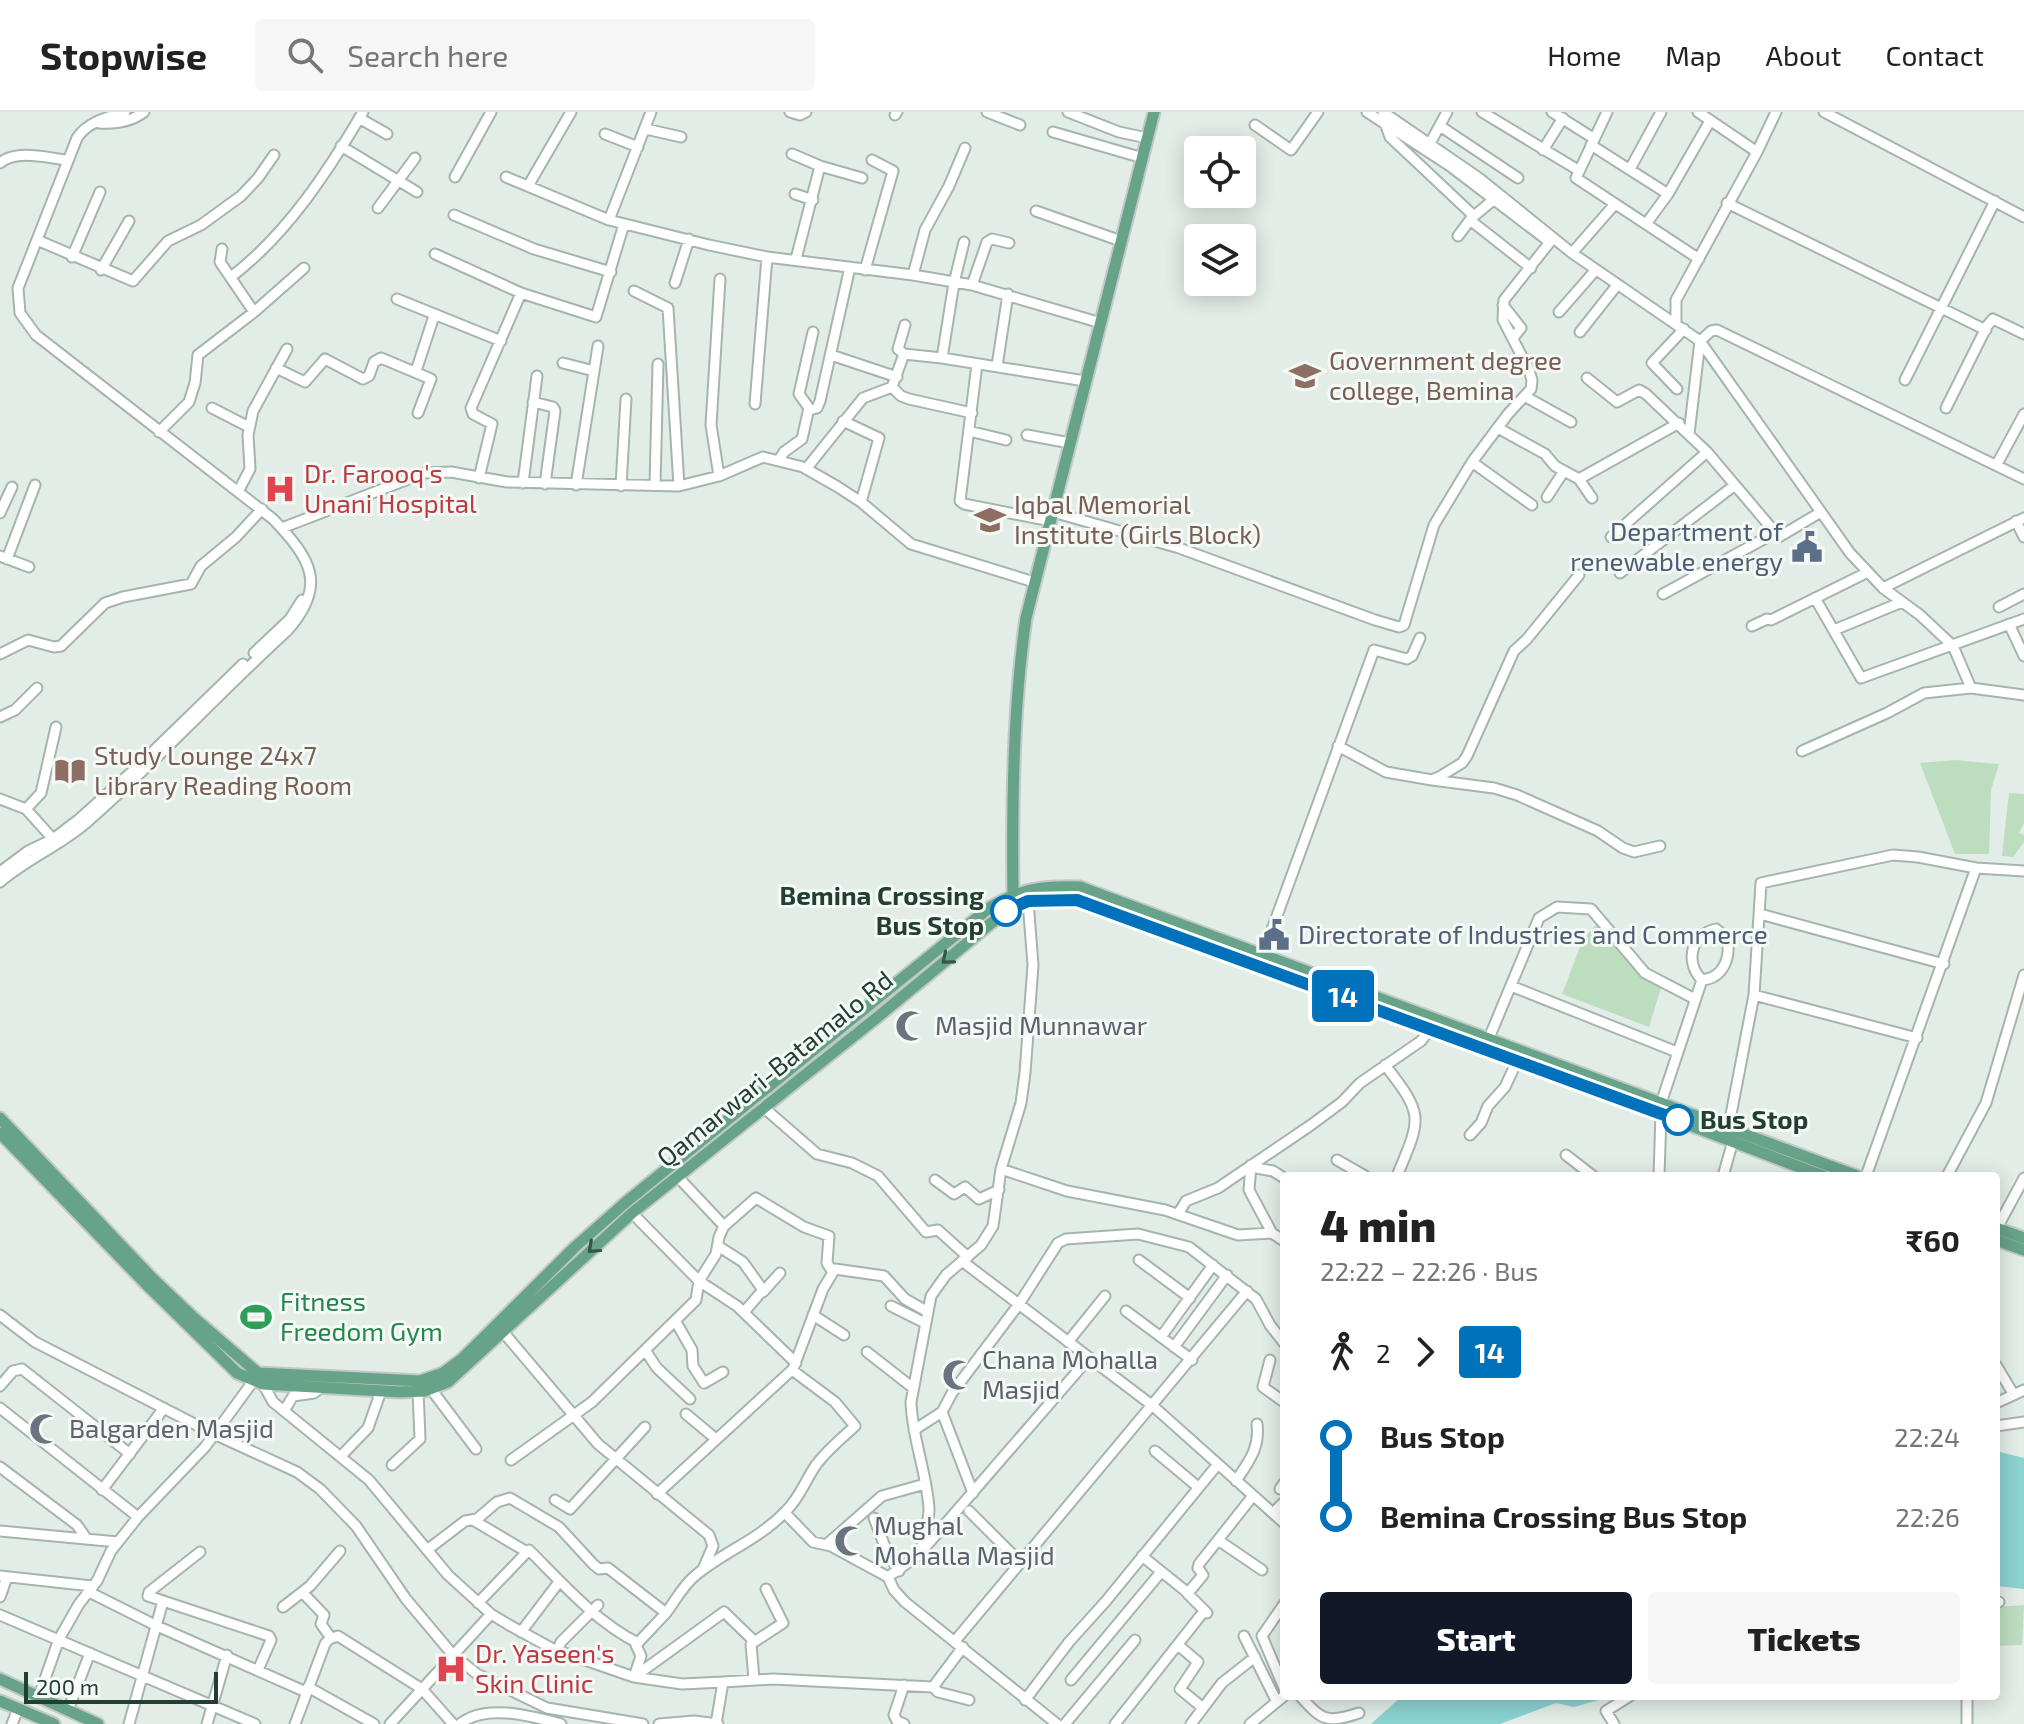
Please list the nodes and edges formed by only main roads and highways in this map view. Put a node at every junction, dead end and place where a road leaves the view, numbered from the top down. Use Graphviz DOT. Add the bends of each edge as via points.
graph roads {
  1 [pos="1154,112"];
  2 [pos="1013,894"];
  3 [pos="990,924"];
  4 [pos="1263,954"];
  5 [pos="1254,964"];
  6 [pos="888,990"];
  7 [pos="897,1000"];
  8 [pos="1661,1108"];
  9 [pos="0,1118"];
  10 [pos="0,1133"];
  11 [pos="1730,1136"];
  12 [pos="1814,1172"];
  13 [pos="1844,1172"];
  14 [pos="2000,1229"];
  15 [pos="2024,1238"];
  16 [pos="2000,1241"];
  17 [pos="2024,1250"];
  18 [pos="258,1379"];
  19 [pos="0,1679"];
  20 [pos="0,1701"];
  21 [pos="54,1724"];
  22 [pos="98,1724"];
  1 -- 2 [label="main road" via="1034,582 1021,654"];
  2 -- 3 [label="main road"];
  2 -- 4 [label="main road, Qamarwari-Batamalo Rd" via="1080,887"];
  2 -- 6 [label="main road, Qamarwari-Batamalo Rd"];
  3 -- 5 [label="main road, Qamarwari-Batamalo Rd" via="1028,901 1077,900"];
  3 -- 7 [label="main road, Qamarwari-Batamalo Rd, one-way"];
  4 -- 5 [label="main road"];
  4 -- 8 [label="main road, Qamarwari-Batamalo Rd"];
  5 -- 8 [label="main road, Qamarwari-Batamalo Rd"];
  6 -- 7 [label="main road"];
  6 -- 18 [label="main road, Qamarwari-Batamalo Rd" via="626,1202 443,1373 420,1381"];
  7 -- 18 [label="main road, Qamarwari-Batamalo Rd, one-way" via="632,1213 448,1382 418,1391 381,1391"];
  8 -- 11 [label="main road, Qamarwari-Batamalo Rd"];
  9 -- 18 [label="main road" via="152,1278"];
  10 -- 18 [label="main road" via="237,1373"];
  11 -- 12 [label="main road, Qamarwari-Batamalo Rd"];
  11 -- 13 [label="main road"];
  14 -- 15 [label="main road"];
  16 -- 17 [label="main road"];
  19 -- 22 [label="main road"];
  20 -- 21 [label="main road"];
}
